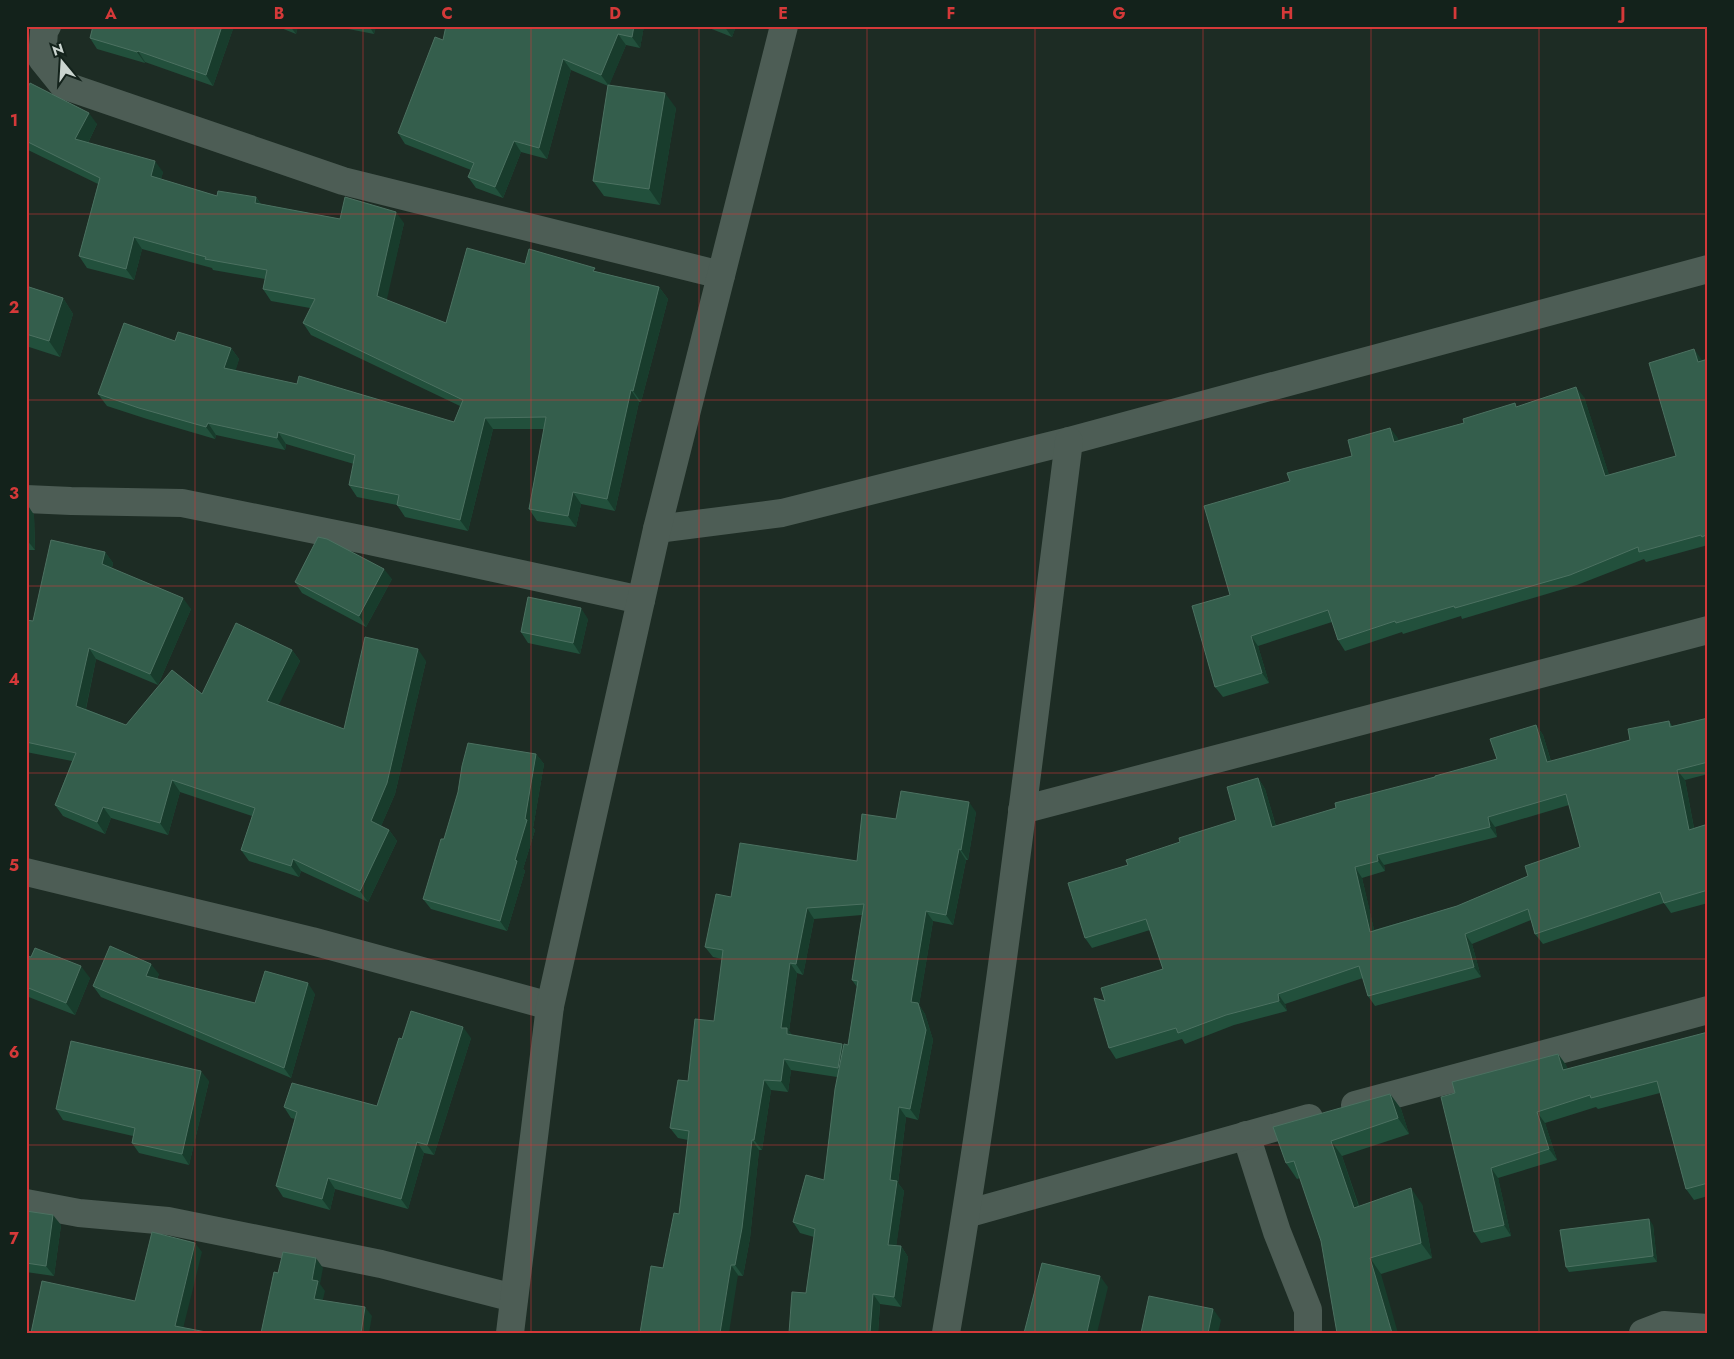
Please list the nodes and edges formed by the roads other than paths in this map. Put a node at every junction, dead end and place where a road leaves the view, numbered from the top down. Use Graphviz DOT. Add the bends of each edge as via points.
graph roads {
  1 [pos="47,26"];
  2 [pos="784,26"];
  3 [pos="1708,269"];
  4 [pos="721,276"];
  5 [pos="1069,441"];
  6 [pos="26,498"];
  7 [pos="657,529"];
  8 [pos="641,600"];
  9 [pos="1708,630"];
  10 [pos="1022,810"];
  11 [pos="26,872"];
  12 [pos="550,1006"];
  13 [pos="1708,1010"];
  14 [pos="1246,1135"];
  15 [pos="26,1203"];
  16 [pos="966,1214"];
  17 [pos="514,1298"];
  18 [pos="1708,1328"];
  19 [pos="510,1333"];
  20 [pos="946,1333"];
  21 [pos="1308,1333"];
  22 [pos="1643,1333"];
  1 -- 4 [label="street" via="42,59 63,85 343,181"];
  2 -- 4 [label="street"];
  3 -- 5 [label="street"];
  4 -- 7 [label="street"];
  5 -- 7 [label="street" via="782,513"];
  5 -- 10 [label="street"];
  6 -- 8 [label="street" via="182,503"];
  7 -- 8 [label="street"];
  8 -- 12 [label="street"];
  9 -- 10 [label="street"];
  10 -- 16 [label="street"];
  11 -- 12 [label="street" via="312,941"];
  12 -- 17 [label="street"];
  13 -- 14 [label="street"];
  14 -- 16 [label="street"];
  14 -- 21 [label="street" via="1277,1232 1308,1310"];
  15 -- 17 [label="street" via="79,1213 168,1221 381,1264"];
  16 -- 20 [label="street"];
  17 -- 19 [label="street"];
  18 -- 22 [label="street" via="1664,1325"];
}
